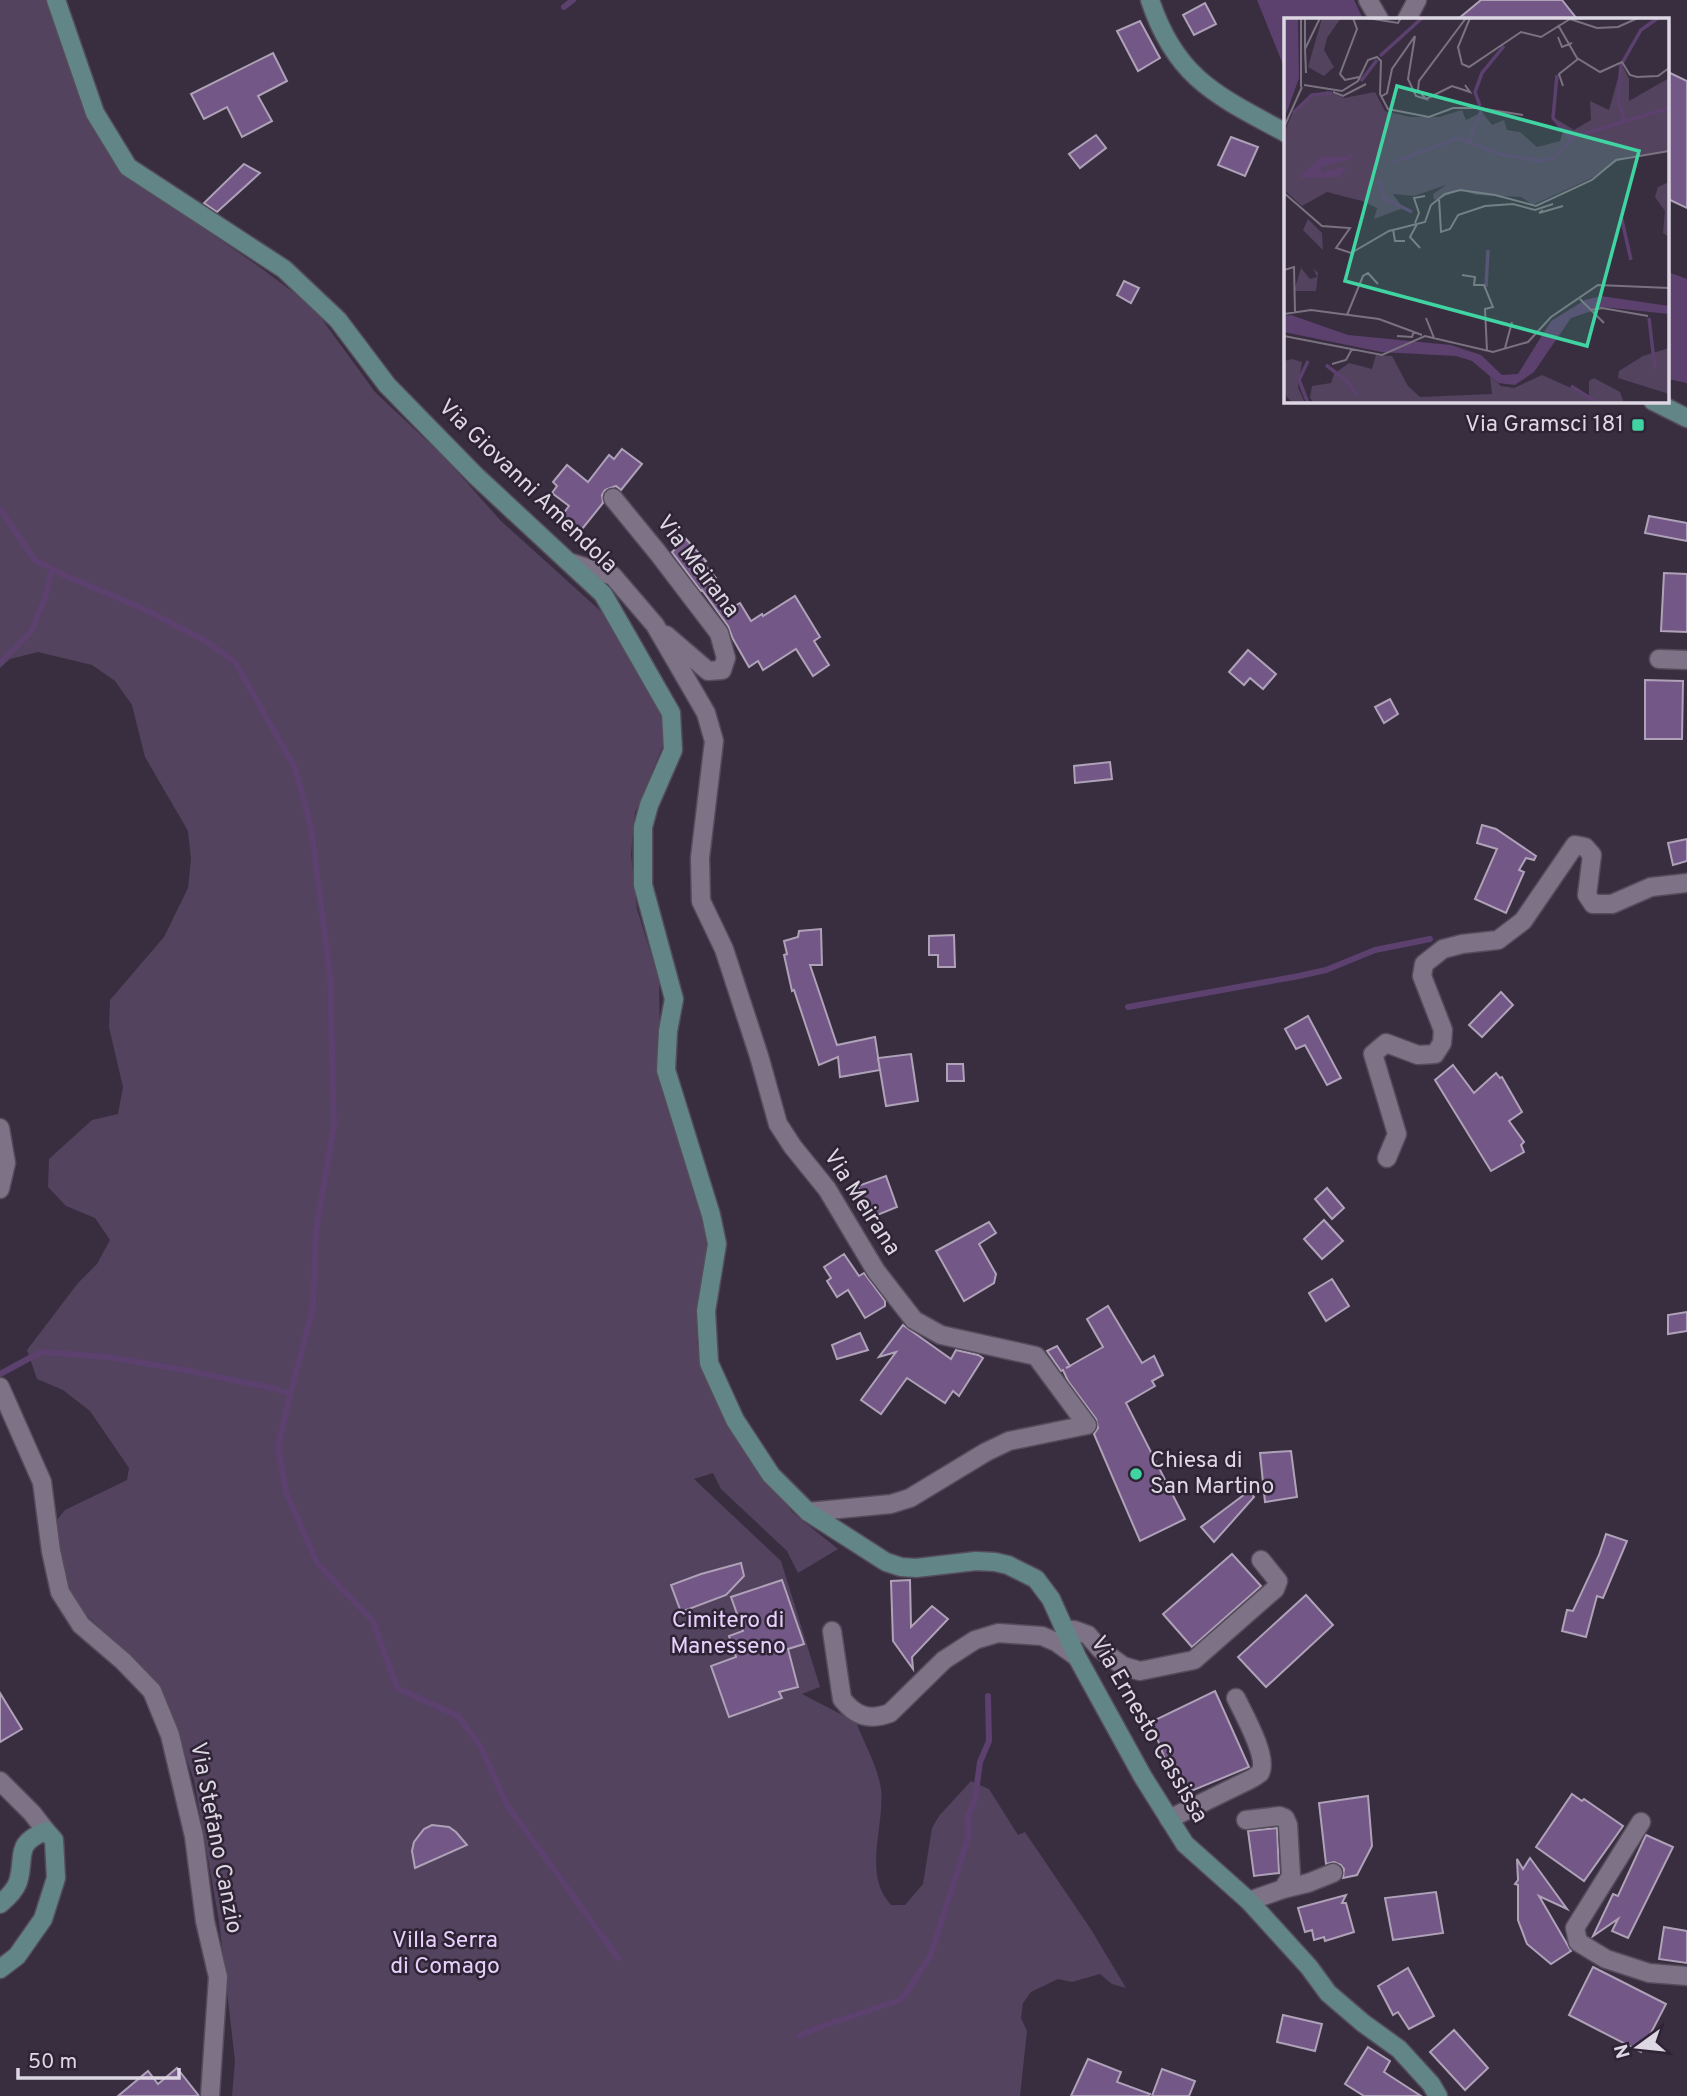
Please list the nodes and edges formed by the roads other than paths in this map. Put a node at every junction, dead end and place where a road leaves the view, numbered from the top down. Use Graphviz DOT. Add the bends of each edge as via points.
graph roads {
  1 [pos="56,0"];
  2 [pos="1150,0"];
  3 [pos="1368,0"];
  4 [pos="1417,0"];
  5 [pos="1378,18"];
  6 [pos="1407,18"];
  7 [pos="1284,132"];
  8 [pos="1655,402"];
  9 [pos="1687,418"];
  10 [pos="613,498"];
  11 [pos="572,563"];
  12 [pos="655,625"];
  13 [pos="1660,659"];
  14 [pos="1687,660"];
  15 [pos="1687,883"];
  16 [pos="0,1128"];
  17 [pos="1387,1158"];
  18 [pos="0,1189"];
  19 [pos="0,1387"];
  20 [pos="808,1512"];
  21 [pos="1261,1560"];
  22 [pos="1065,1630"];
  23 [pos="832,1631"];
  24 [pos="1077,1657"];
  25 [pos="1236,1698"];
  26 [pos="0,1781"];
  27 [pos="1169,1818"];
  28 [pos="1246,1820"];
  29 [pos="1641,1822"];
  30 [pos="46,1831"];
  31 [pos="1333,1873"];
  32 [pos="1283,1889"];
  33 [pos="1249,1901"];
  34 [pos="0,1904"];
  35 [pos="0,1969"];
  36 [pos="1687,1976"];
  37 [pos="209,2096"];
  38 [pos="1438,2096"];
  1 -- 11 [label="street, Via Giovanni Amendola" via="95,113 128,167 284,269 338,320 387,385 467,467"];
  2 -- 7 [label="street" via="1170,46 1187,68 1222,98"];
  3 -- 5 [label="street"];
  4 -- 6 [label="street"];
  8 -- 9 [label="street"];
  10 -- 12 [label="street, Via Meirana" via="719,633 726,658 722,670 708,671"];
  11 -- 12 [label="street, Via Meirana" via="613,576"];
  11 -- 20 [label="street, Via Giovanni Amendola" via="603,594 671,713 673,750 643,827 643,885 674,999 666,1070 717,1244 706,1311 709,1363 736,1420 771,1475"];
  12 -- 20 [label="street, Via Meirana" via="706,713 714,741 700,859 701,901 724,949 778,1124 914,1320 941,1335 1036,1356 1087,1425 1009,1441 910,1498 891,1504"];
  13 -- 14 [label="street"];
  15 -- 17 [label="street" via="1651,887 1612,904 1593,904 1587,895 1591,855 1585,846 1575,845 1523,921 1499,940 1443,949 1423,964 1422,976 1443,1030 1442,1043 1435,1054 1418,1055 1385,1043 1373,1054 1397,1134"];
  16 -- 18 [label="street" via="6,1163"];
  19 -- 37 [label="street, Via Stefano Canzio" via="42,1482 60,1592 81,1625 152,1691 170,1735 194,1836 218,1978"];
  20 -- 22 [label="street, Via Ernesto Cassissa" via="901,1567 976,1561 1020,1570 1036,1579"];
  21 -- 22 [label="street" via="1278,1581 1275,1589 1194,1660 1140,1671 1124,1666 1088,1635"];
  22 -- 24 [label="street, Via Ernesto Cassissa"];
  23 -- 24 [label="street" via="842,1699 868,1718 890,1713 944,1660 975,1640 998,1633 1042,1636"];
  24 -- 27 [label="street, Via Ernesto Cassissa"];
  25 -- 27 [label="street" via="1259,1749 1260,1773"];
  26 -- 30 [label="street"];
  27 -- 33 [label="street, Via Ernesto Cassissa" via="1185,1843"];
  28 -- 32 [label="street" via="1285,1818 1291,1876"];
  29 -- 36 [label="street" via="1575,1927 1578,1942 1606,1959 1649,1973"];
  30 -- 34 [label="street" via="26,1842 18,1884"];
  30 -- 35 [label="street" via="54,1840 57,1878 43,1919 16,1956"];
  31 -- 32 [label="street"];
  32 -- 33 [label="street"];
  33 -- 38 [label="street, Via Ernesto Cassissa" via="1328,1993 1399,2049"];
}
